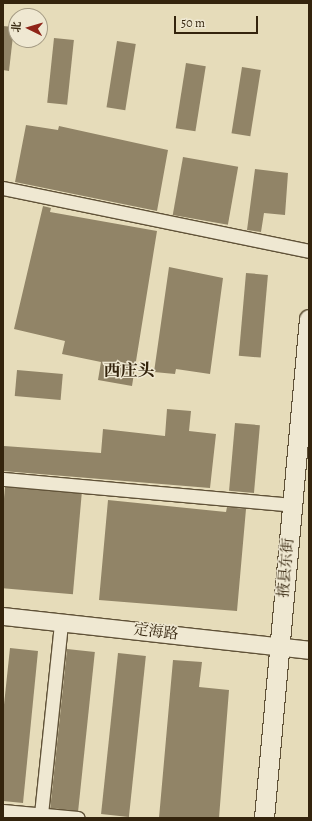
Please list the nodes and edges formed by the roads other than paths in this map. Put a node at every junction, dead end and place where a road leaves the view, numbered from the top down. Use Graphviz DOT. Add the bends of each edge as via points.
graph roads {
  1 [pos="3,188"];
  2 [pos="309,251"];
  3 [pos="309,319"];
  4 [pos="3,479"];
  5 [pos="292,505"];
  6 [pos="3,616"];
  7 [pos="61,623"];
  8 [pos="279,645"];
  9 [pos="309,650"];
  10 [pos="3,811"];
  11 [pos="41,814"];
  12 [pos="78,818"];
  13 [pos="264,818"];
  1 -- 2 [label="street"];
  3 -- 5 [label="main road, 掖县东街"];
  4 -- 5 [label="street"];
  5 -- 8 [label="main road, 掖县东街"];
  6 -- 7 [label="street, 定海路"];
  7 -- 8 [label="street, 定海路"];
  7 -- 11 [label="street"];
  8 -- 9 [label="street, 定海路"];
  8 -- 13 [label="main road, 掖县东街"];
  10 -- 11 [label="street"];
  11 -- 12 [label="street"];
}
